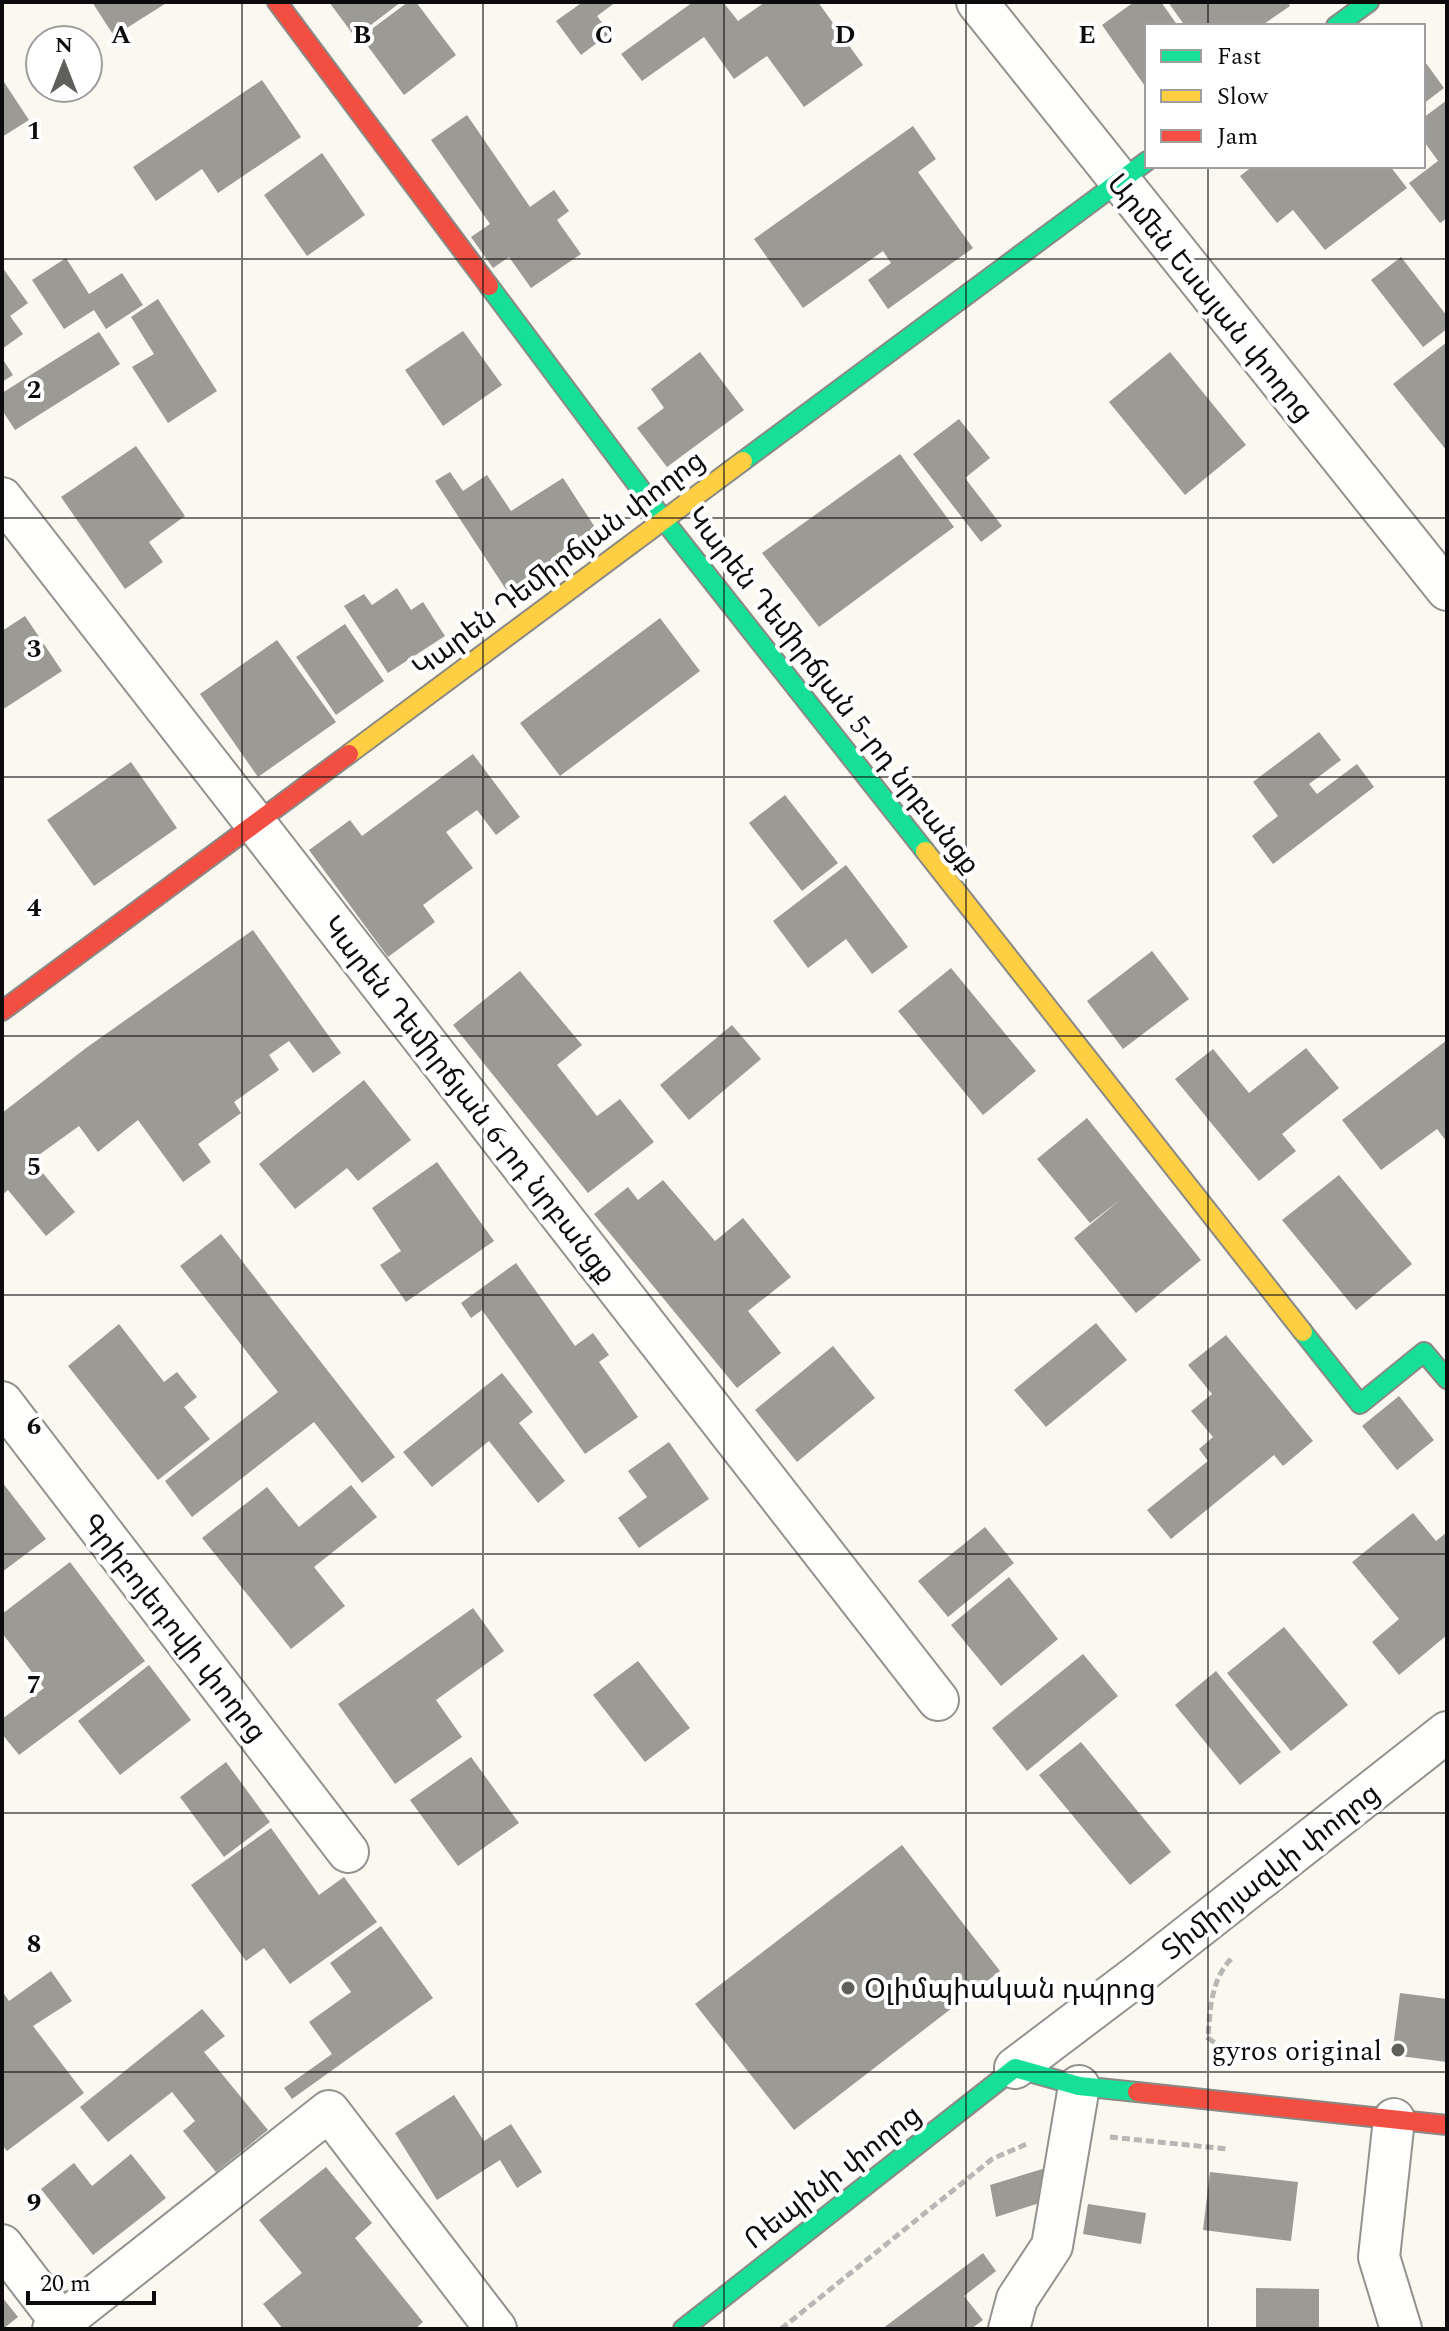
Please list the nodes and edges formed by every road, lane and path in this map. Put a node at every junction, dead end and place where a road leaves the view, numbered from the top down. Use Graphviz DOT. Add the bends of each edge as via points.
graph roads {
  1 [pos="277,2"];
  2 [pos="977,2"];
  3 [pos="1369,2"];
  4 [pos="1339,24"];
  5 [pos="1133,171"];
  6 [pos="2,498"];
  7 [pos="663,519"];
  8 [pos="1447,590"];
  9 [pos="255,824"];
  10 [pos="2,1011"];
  11 [pos="1447,1379"];
  12 [pos="2,1402"];
  13 [pos="938,1700"];
  14 [pos="1447,1732"];
  15 [pos="348,1852"];
  16 [pos="1210,2008"];
  17 [pos="1248,2058"];
  18 [pos="1015,2068"];
  19 [pos="1079,2086"];
  20 [pos="1394,2119"];
  21 [pos="1447,2125"];
  22 [pos="2,2245"];
  23 [pos="57,2326"];
  24 [pos="496,2329"];
  25 [pos="683,2329"];
  26 [pos="1009,2329"];
  27 [pos="1401,2329"];
  1 -- 7 [label="street, Կարեն Դեմիրճյան 5-րդ նրբանցք"];
  2 -- 5 [label="street, Արմեն Եսայան փողոց"];
  3 -- 4 [label="street"];
  5 -- 7 [label="street, Կարեն Դեմիրճյան փողոց"];
  5 -- 8 [label="street, Արմեն Եսայան փողոց"];
  6 -- 9 [label="street, Կարեն Դեմիրճյան 6-րդ նրբանցք"];
  7 -- 9 [label="street, Կարեն Դեմիրճյան փողոց"];
  7 -- 11 [label="street, Կարեն Դեմիրճյան 5-րդ նրբանցք" via="1360,1404 1424,1352"];
  9 -- 10 [label="street, Կարեն Դեմիրճյան փողոց"];
  9 -- 13 [label="street, Կարեն Դեմիրճյան 6-րդ նրբանցք"];
  12 -- 15 [label="street, Գրիբոյեդովի փողոց"];
  14 -- 18 [label="street, Տիմիրյազևի փողոց"];
  16 -- 17 [label="path" via="1208,2038 1232,2056"];
  18 -- 19 [label="street"];
  18 -- 25 [label="street, Ռեպինի փողոց"];
  19 -- 20 [label="street"];
  19 -- 26 [label="street" via="1052,2246 1017,2299"];
  20 -- 21 [label="street"];
  20 -- 27 [label="street" via="1379,2257"];
  22 -- 23 [label="street"];
  23 -- 24 [label="street" via="329,2111"];
}
